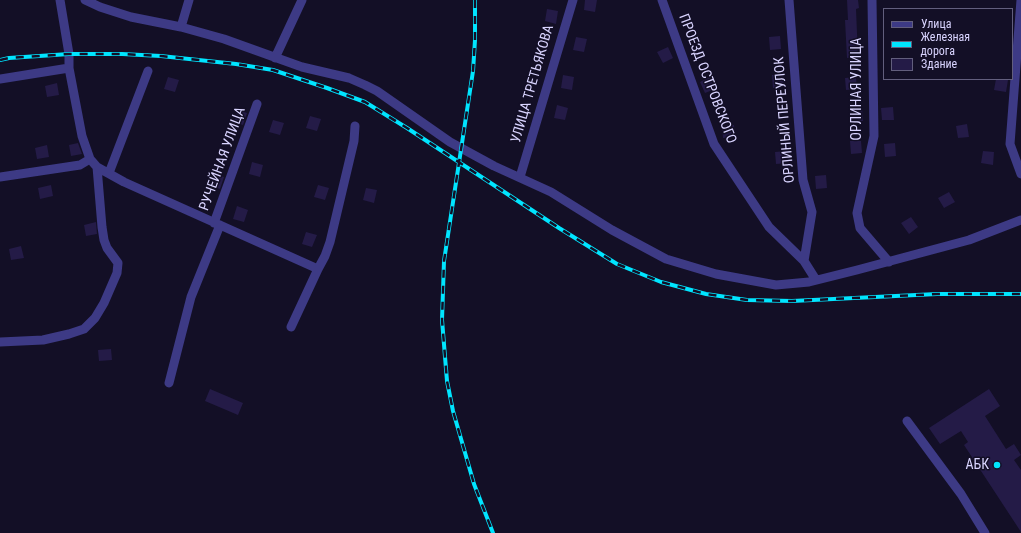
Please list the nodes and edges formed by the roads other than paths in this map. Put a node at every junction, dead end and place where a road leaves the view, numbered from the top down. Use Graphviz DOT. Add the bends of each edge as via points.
graph roads {
  1 [pos="60,0"];
  2 [pos="85,0"];
  3 [pos="189,0"];
  4 [pos="302,0"];
  5 [pos="573,0"];
  6 [pos="662,0"];
  7 [pos="789,0"];
  8 [pos="872,0"];
  9 [pos="1021,0"];
  10 [pos="181,27"];
  11 [pos="275,58"];
  12 [pos="69,68"];
  13 [pos="148,71"];
  14 [pos="0,79"];
  15 [pos="257,104"];
  16 [pos="355,126"];
  17 [pos="90,160"];
  18 [pos="97,167"];
  19 [pos="108,173"];
  20 [pos="1021,174"];
  21 [pos="0,177"];
  22 [pos="520,177"];
  23 [pos="1021,220"];
  24 [pos="217,224"];
  25 [pos="804,261"];
  26 [pos="889,262"];
  27 [pos="318,270"];
  28 [pos="816,280"];
  29 [pos="292,327"];
  30 [pos="0,342"];
  31 [pos="169,383"];
  32 [pos="906,421"];
  33 [pos="985,533"];
  1 -- 12 [label="street"];
  2 -- 10 [label="street" via="131,17"];
  3 -- 10 [label="street"];
  4 -- 11 [label="street"];
  5 -- 22 [label="street, УЛИЦА ТРЕТЬЯКОВА"];
  6 -- 25 [label="street, ПРОЕЗД ОСТРОВСКОГО" via="714,144 769,227"];
  7 -- 25 [label="street, ОРЛИНЫЙ ПЕРЕУЛОК" via="803,180 812,212"];
  8 -- 26 [label="street, ОРЛИНАЯ УЛИЦА" via="874,136 857,212 860,228"];
  9 -- 20 [label="street" via="1010,144"];
  10 -- 11 [label="street" via="224,39"];
  11 -- 22 [label="street" via="349,78 378,91 450,142"];
  12 -- 14 [label="street"];
  12 -- 17 [label="street" via="82,136"];
  13 -- 19 [label="street"];
  15 -- 24 [label="street, РУЧЕЙНАЯ УЛИЦА"];
  16 -- 27 [label="street" via="354,141 330,242"];
  17 -- 18 [label="street"];
  17 -- 21 [label="street" via="80,165"];
  18 -- 19 [label="street"];
  18 -- 30 [label="street" via="104,240 118,263 117,273 104,303 84,329 43,340"];
  19 -- 24 [label="street"];
  22 -- 28 [label="street" via="551,192 666,260 716,274 776,285"];
  23 -- 26 [label="street" via="969,240"];
  24 -- 27 [label="street"];
  24 -- 31 [label="street, РУЧЕЙНАЯ УЛИЦА" via="191,297"];
  25 -- 28 [label="street, ПРОЕЗД ОСТРОВСКОГО"];
  26 -- 28 [label="street"];
  27 -- 29 [label="street"];
  32 -- 33 [label="street" via="961,494"];
}
